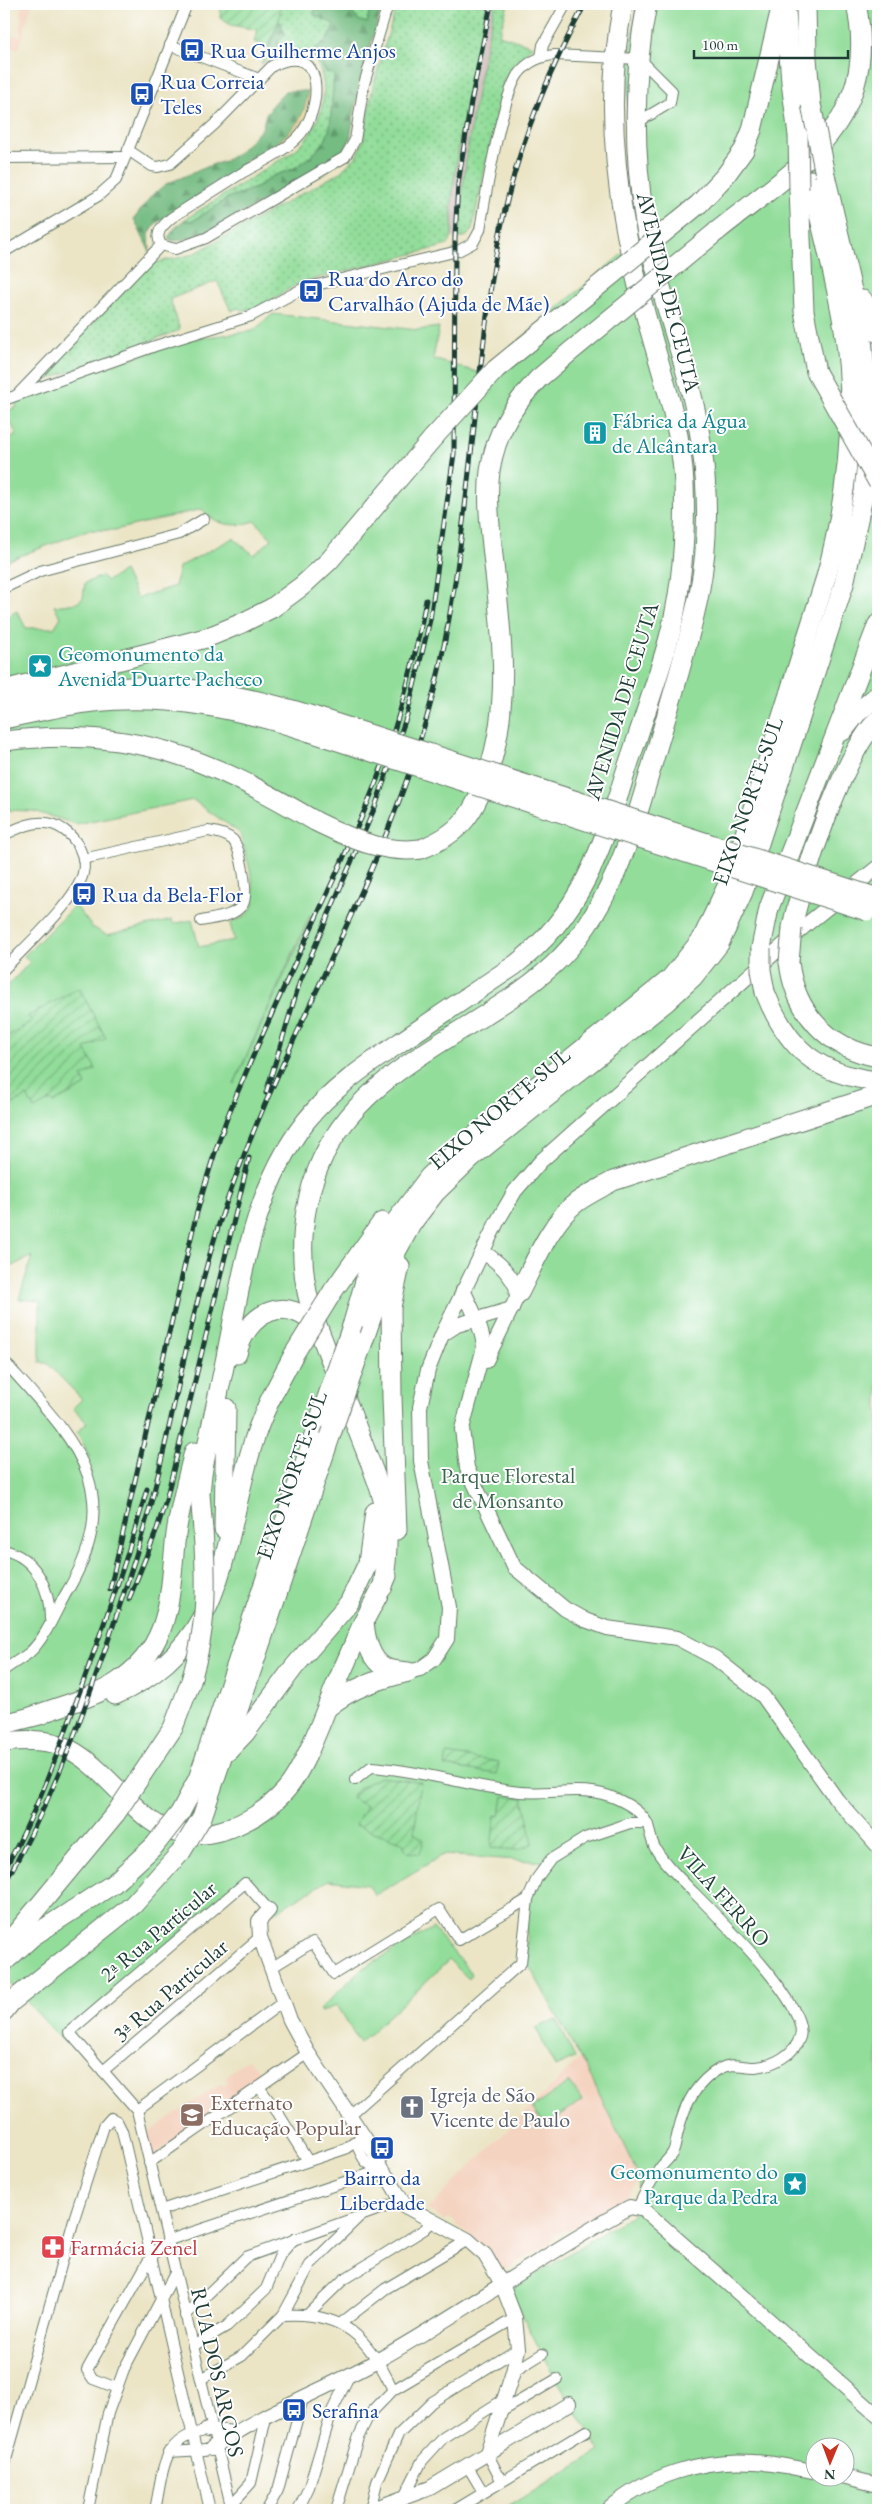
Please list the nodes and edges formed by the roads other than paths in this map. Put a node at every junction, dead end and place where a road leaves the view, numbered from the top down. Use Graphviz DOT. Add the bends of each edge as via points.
graph roads {
  1 [pos="187,4"];
  2 [pos="388,4"];
  3 [pos="566,4"];
  4 [pos="623,4"];
  5 [pos="647,4"];
  6 [pos="782,4"];
  7 [pos="786,4"];
  8 [pos="806,4"];
  9 [pos="856,4"];
  10 [pos="170,45"];
  11 [pos="541,57"];
  12 [pos="616,57"];
  13 [pos="640,59"];
  14 [pos="260,79"];
  15 [pos="638,122"];
  16 [pos="126,154"];
  17 [pos="4,158"];
  18 [pos="812,181"];
  19 [pos="161,245"];
  20 [pos="4,252"];
  21 [pos="848,278"];
  22 [pos="878,333"];
  23 [pos="17,396"];
  24 [pos="4,400"];
  25 [pos="878,468"];
  26 [pos="706,479"];
  27 [pos="684,482"];
  28 [pos="871,487"];
  29 [pos="204,519"];
  30 [pos="4,588"];
  31 [pos="878,624"];
  32 [pos="4,690"];
  33 [pos="878,695"];
  34 [pos="4,705"];
  35 [pos="4,719"];
  36 [pos="878,720"];
  37 [pos="313,725"];
  38 [pos="4,741"];
  39 [pos="828,753"];
  40 [pos="4,835"];
  41 [pos="83,859"];
  42 [pos="878,867"];
  43 [pos="878,898"];
  44 [pos="878,914"];
  45 [pos="201,921"];
  46 [pos="515,965"];
  47 [pos="4,970"];
  48 [pos="530,984"];
  49 [pos="878,1057"];
  50 [pos="378,1058"];
  51 [pos="391,1076"];
  52 [pos="878,1081"];
  53 [pos="878,1095"];
  54 [pos="427,1190"];
  55 [pos="483,1252"];
  56 [pos="244,1269"];
  57 [pos="463,1290"];
  58 [pos="516,1301"];
  59 [pos="477,1320"];
  60 [pos="320,1333"];
  61 [pos="442,1335"];
  62 [pos="4,1361"];
  63 [pos="472,1388"];
  64 [pos="226,1408"];
  65 [pos="378,1484"];
  66 [pos="203,1530"];
  67 [pos="4,1550"];
  68 [pos="221,1576"];
  69 [pos="382,1587"];
  70 [pos="50,1620"];
  71 [pos="364,1622"];
  72 [pos="4,1670"];
  73 [pos="408,1672"];
  74 [pos="325,1710"];
  75 [pos="31,1717"];
  76 [pos="4,1724"];
  77 [pos="4,1742"];
  78 [pos="224,1756"];
  79 [pos="355,1780"];
  80 [pos="647,1824"];
  81 [pos="878,1846"];
  82 [pos="528,1899"];
  83 [pos="269,1910"];
  84 [pos="260,1938"];
  85 [pos="4,1948"];
  86 [pos="4,1962"];
  87 [pos="271,1968"];
  88 [pos="283,2002"];
  89 [pos="4,2011"];
  90 [pos="69,2032"];
  91 [pos="308,2053"];
  92 [pos="103,2072"];
  93 [pos="259,2087"];
  94 [pos="137,2110"];
  95 [pos="350,2115"];
  96 [pos="359,2140"];
  97 [pos="308,2161"];
  98 [pos="149,2163"];
  99 [pos="381,2170"];
  100 [pos="402,2201"];
  101 [pos="638,2207"];
  102 [pos="161,2210"];
  103 [pos="360,2216"];
  104 [pos="432,2221"];
  105 [pos="295,2238"];
  106 [pos="169,2240"];
  107 [pos="468,2240"];
  108 [pos="150,2258"];
  109 [pos="175,2274"];
  110 [pos="502,2284"];
  111 [pos="160,2301"];
  112 [pos="309,2313"];
  113 [pos="283,2314"];
  114 [pos="185,2316"];
  115 [pos="515,2318"];
  116 [pos="340,2324"];
  117 [pos="193,2346"];
  118 [pos="518,2349"];
  119 [pos="542,2354"];
  120 [pos="379,2359"];
  121 [pos="513,2372"];
  122 [pos="351,2374"];
  123 [pos="201,2379"];
  124 [pos="556,2379"];
  125 [pos="117,2388"];
  126 [pos="393,2390"];
  127 [pos="303,2398"];
  128 [pos="569,2404"];
  129 [pos="501,2407"];
  130 [pos="878,2416"];
  131 [pos="266,2418"];
  132 [pos="203,2431"];
  133 [pos="586,2431"];
  134 [pos="234,2433"];
  135 [pos="207,2448"];
  136 [pos="168,2452"];
  137 [pos="487,2453"];
  138 [pos="467,2465"];
  139 [pos="4,2467"];
  140 [pos="804,2469"];
  141 [pos="854,2479"];
  142 [pos="502,2480"];
  143 [pos="878,2485"];
  144 [pos="483,2492"];
  145 [pos="404,2497"];
  146 [pos="231,2508"];
  147 [pos="88,2510"];
  148 [pos="155,2510"];
  149 [pos="210,2510"];
  150 [pos="267,2510"];
  151 [pos="298,2510"];
  152 [pos="336,2510"];
  153 [pos="370,2510"];
  154 [pos="455,2510"];
  155 [pos="608,2510"];
  1 -- 10 [label="street"];
  2 -- 19 [label="street" via="364,84 355,140 345,157 206,238 175,249"];
  3 -- 11 [label="street" via="543,45"];
  4 -- 12 [label="highway, AVENIDA DE CEUTA"];
  5 -- 13 [label="highway, AVENIDA DE CEUTA"];
  6 -- 32 [label="highway, bridge" via="752,130 744,150 725,176 699,204 496,369 329,561 302,586 272,608 206,638"];
  7 -- 18 [label="highway, bridge" via="798,135"];
  8 -- 18 [label="highway, bridge"];
  9 -- 38 [label="highway, bridge" via="863,39 858,90 845,119 821,148 571,350 538,379 509,417 490,471 489,507 504,678 494,752 480,798 467,818 444,839 421,849 373,847 316,821 224,771 168,750 86,737"];
  10 -- 14 [label="street"];
  10 -- 16 [label="street"];
  11 -- 12 [label="street"];
  11 -- 23 [label="street" via="524,68 513,83 480,230 468,246 304,288 251,316"];
  12 -- 13 [label="street"];
  12 -- 27 [label="highway, AVENIDA DE CEUTA" via="613,115 619,194 635,274 677,424"];
  13 -- 15 [label="highway, AVENIDA DE CEUTA"];
  13 -- 15 [label="street" via="672,91 670,103"];
  14 -- 16 [label="street" via="170,164 152,166"];
  14 -- 19 [label="street" via="268,69 283,61 307,64 314,74 317,91 307,125 290,145 171,218 158,232"];
  15 -- 26 [label="highway, AVENIDA DE CEUTA" via="638,160 645,221 695,409"];
  16 -- 17 [label="street"];
  16 -- 20 [label="street" via="119,175 105,191"];
  18 -- 21 [label="highway, EIXO NORTE-SUL"];
  18 -- 28 [label="highway, bridge" via="804,311 816,372"];
  18 -- 54 [label="highway, EIXO NORTE-SUL" via="844,329 850,392 844,501 829,568 729,883 702,939 670,979 461,1147"];
  19 -- 23 [label="street"];
  21 -- 22 [label="highway" via="864,301"];
  21 -- 28 [label="highway, EIXO NORTE-SUL" via="864,347"];
  23 -- 24 [label="street"];
  25 -- 28 [label="highway"];
  26 -- 27 [label="highway"];
  26 -- 48 [label="highway, AVENIDA DE CEUTA" via="700,590 687,648 625,851 601,906 554,965"];
  27 -- 46 [label="highway, AVENIDA DE CEUTA" via="681,567 668,643 601,850 584,886 555,929"];
  28 -- 54 [label="highway, EIXO NORTE-SUL" via="844,584 780,785 743,892 719,944 693,977 666,1002"];
  29 -- 30 [label="street" via="179,534 40,571"];
  31 -- 39 [label="highway"];
  33 -- 39 [label="highway" via="849,722"];
  34 -- 37 [label="highway" via="84,689 190,688 254,699"];
  35 -- 37 [label="highway" via="94,702 160,701 225,708"];
  36 -- 49 [label="highway, bridge" via="858,747 836,796 797,907 789,962 798,1000 822,1032 849,1049"];
  37 -- 43 [label="highway, bridge"];
  37 -- 44 [label="highway, bridge"];
  39 -- 52 [label="highway, bridge" via="770,908 761,948 761,970 765,992 783,1029 812,1060 836,1073"];
  40 -- 41 [label="street" via="26,824 52,824 72,836"];
  41 -- 45 [label="street" via="208,831 221,833 233,840 238,851 247,892 242,904 231,914"];
  41 -- 47 [label="street" via="84,872 77,889"];
  42 -- 55 [label="street" via="807,924 541,1162 515,1191"];
  46 -- 48 [label="highway"];
  46 -- 50 [label="highway, AVENIDA DE CEUTA"];
  48 -- 51 [label="highway, AVENIDA DE CEUTA"];
  50 -- 51 [label="highway"];
  50 -- 56 [label="highway, AVENIDA DE CEUTA" via="332,1094 307,1121 285,1153 257,1215"];
  51 -- 60 [label="highway, AVENIDA DE CEUTA" via="350,1114 325,1151 316,1172 303,1229 307,1297"];
  53 -- 58 [label="highway" via="613,1180 576,1203 565,1214 541,1250"];
  54 -- 68 [label="highway, bridge" via="394,1209 381,1224 333,1291 294,1354 255,1436"];
  54 -- 69 [label="highway" via="401,1262 391,1307 397,1535 395,1553"];
  54 -- 78 [label="highway, EIXO NORTE-SUL, bridge" via="394,1255 297,1530"];
  54 -- 86 [label="highway, EIXO NORTE-SUL, bridge" via="387,1233 372,1264 198,1779 180,1813 154,1846 113,1884 33,1936"];
  55 -- 57 [label="street"];
  55 -- 58 [label="street" via="500,1263 513,1279"];
  56 -- 66 [label="highway" via="202,1474"];
  56 -- 75 [label="highway" via="182,1500 169,1607 161,1631 147,1655 117,1682"];
  57 -- 59 [label="street"];
  57 -- 61 [label="street"];
  58 -- 59 [label="street"];
  58 -- 63 [label="street"];
  59 -- 61 [label="street" via="457,1325"];
  59 -- 63 [label="street" via="484,1348"];
  60 -- 64 [label="highway" via="306,1317 290,1311 274,1310 258,1317 248,1325 241,1339"];
  60 -- 65 [label="highway, AVENIDA DE CEUTA"];
  61 -- 73 [label="street" via="428,1370 420,1416 421,1461 449,1607 447,1639 434,1660"];
  62 -- 70 [label="street" via="76,1447 91,1480 94,1513 91,1542 79,1573"];
  63 -- 81 [label="street" via="462,1429 467,1468 514,1566 565,1609 585,1620 607,1628 677,1638 715,1658 763,1696 837,1800"];
  64 -- 66 [label="highway" via="214,1454"];
  64 -- 68 [label="highway"];
  65 -- 69 [label="highway, AVENIDA DE CEUTA" via="385,1507 386,1526"];
  65 -- 78 [label="highway" via="368,1563 349,1603"];
  66 -- 85 [label="highway, bridge" via="206,1603 202,1637 191,1681 173,1728 116,1813"];
  67 -- 70 [label="street" via="33,1565 44,1586"];
  68 -- 75 [label="highway" via="203,1617 189,1637 158,1669 112,1696"];
  69 -- 71 [label="highway"];
  70 -- 72 [label="street" via="30,1652"];
  71 -- 73 [label="highway" via="365,1636 373,1655 385,1668"];
  71 -- 74 [label="highway"];
  73 -- 74 [label="highway" via="364,1684 345,1693"];
  74 -- 77 [label="highway" via="286,1791 262,1812 238,1825 210,1834 176,1833 151,1822 88,1762 60,1745 24,1740"];
  75 -- 76 [label="highway"];
  78 -- 89 [label="highway, EIXO NORTE-SUL, bridge" via="202,1817 181,1852 132,1905"];
  79 -- 80 [label="street, VILA FERRO" via="371,1767 396,1768 522,1792 591,1790 633,1806"];
  80 -- 82 [label="street" via="630,1824 599,1833 551,1858"];
  80 -- 101 [label="street, VILA FERRO" via="655,1848 672,1870 741,1941 787,1996 801,2032 794,2048 786,2056 766,2066 732,2064 719,2069 693,2092 684,2109 673,2151"];
  82 -- 87 [label="street" via="458,1940 439,1909 334,1974 313,1942"];
  82 -- 95 [label="street" via="522,1963"];
  83 -- 84 [label="street" via="259,1921"];
  83 -- 90 [label="street, 2ª Rua Particular" via="245,1883"];
  84 -- 87 [label="street"];
  84 -- 92 [label="street, 3ª Rua Particular"];
  87 -- 88 [label="street"];
  88 -- 91 [label="street"];
  88 -- 94 [label="street"];
  90 -- 92 [label="street, RUA DOS ARCOS"];
  91 -- 93 [label="street"];
  91 -- 95 [label="street"];
  92 -- 94 [label="street, RUA DOS ARCOS"];
  93 -- 97 [label="street"];
  93 -- 98 [label="street"];
  94 -- 98 [label="street, RUA DOS ARCOS"];
  95 -- 96 [label="street"];
  96 -- 97 [label="street"];
  96 -- 99 [label="street" via="374,2152"];
  97 -- 102 [label="street"];
  98 -- 102 [label="street, RUA DOS ARCOS"];
  99 -- 100 [label="street"];
  99 -- 106 [label="street"];
  100 -- 103 [label="street"];
  100 -- 104 [label="street"];
  101 -- 110 [label="street" via="630,2207 566,2242"];
  101 -- 130 [label="street"];
  102 -- 106 [label="street, RUA DOS ARCOS"];
  103 -- 105 [label="street"];
  103 -- 113 [label="street" via="310,2265"];
  104 -- 107 [label="street"];
  104 -- 112 [label="street" via="425,2230 344,2279"];
  105 -- 114 [label="street" via="246,2257"];
  105 -- 117 [label="street" via="280,2255 266,2289 227,2326"];
  106 -- 108 [label="street"];
  106 -- 109 [label="street, RUA DOS ARCOS"];
  107 -- 110 [label="street" via="485,2256"];
  107 -- 116 [label="street" via="385,2289"];
  108 -- 111 [label="street, RUA DOS ARCOS"];
  108 -- 125 [label="street" via="87,2370 93,2378"];
  108 -- 139 [label="street, RUA DOS ARCOS" via="122,2131 117,2121 111,2118 104,2126 74,2216"];
  109 -- 111 [label="street"];
  109 -- 114 [label="street, RUA DOS ARCOS"];
  110 -- 115 [label="street"];
  110 -- 120 [label="street"];
  111 -- 125 [label="street"];
  111 -- 132 [label="street, RUA DOS ARCOS"];
  112 -- 113 [label="street"];
  112 -- 116 [label="street"];
  113 -- 123 [label="street" via="242,2356"];
  114 -- 117 [label="street, RUA DOS ARCOS"];
  115 -- 118 [label="street"];
  115 -- 126 [label="street"];
  116 -- 120 [label="street" via="352,2329"];
  117 -- 123 [label="street, RUA DOS ARCOS"];
  118 -- 121 [label="street"];
  118 -- 153 [label="street" via="432,2402 398,2435"];
  119 -- 121 [label="street"];
  120 -- 122 [label="street"];
  120 -- 126 [label="street"];
  121 -- 129 [label="street"];
  122 -- 127 [label="street"];
  122 -- 151 [label="street" via="332,2411 309,2487"];
  123 -- 132 [label="street, RUA DOS ARCOS"];
  124 -- 129 [label="street"];
  125 -- 147 [label="street" via="108,2413"];
  126 -- 152 [label="street" via="369,2415 358,2438"];
  127 -- 131 [label="street"];
  127 -- 150 [label="street" via="278,2490"];
  128 -- 137 [label="street"];
  129 -- 137 [label="street"];
  129 -- 145 [label="street" via="444,2437 422,2461"];
  131 -- 134 [label="street"];
  131 -- 146 [label="street" via="251,2483"];
  132 -- 134 [label="street"];
  132 -- 135 [label="street, RUA DOS ARCOS"];
  132 -- 135 [label="street, RUA DOS ARCOS"];
  132 -- 136 [label="street" via="182,2438"];
  133 -- 142 [label="street"];
  134 -- 135 [label="street"];
  135 -- 136 [label="street"];
  135 -- 146 [label="street, RUA DOS ARCOS"];
  135 -- 149 [label="street, RUA DOS ARCOS"];
  136 -- 148 [label="street"];
  137 -- 138 [label="street"];
  137 -- 142 [label="street"];
  138 -- 144 [label="street"];
  138 -- 145 [label="street" via="430,2488"];
  140 -- 155 [label="street" via="755,2462 690,2468 648,2483"];
  141 -- 143 [label="street"];
  142 -- 144 [label="street"];
  144 -- 154 [label="street"];
  145 -- 153 [label="street"];
}
